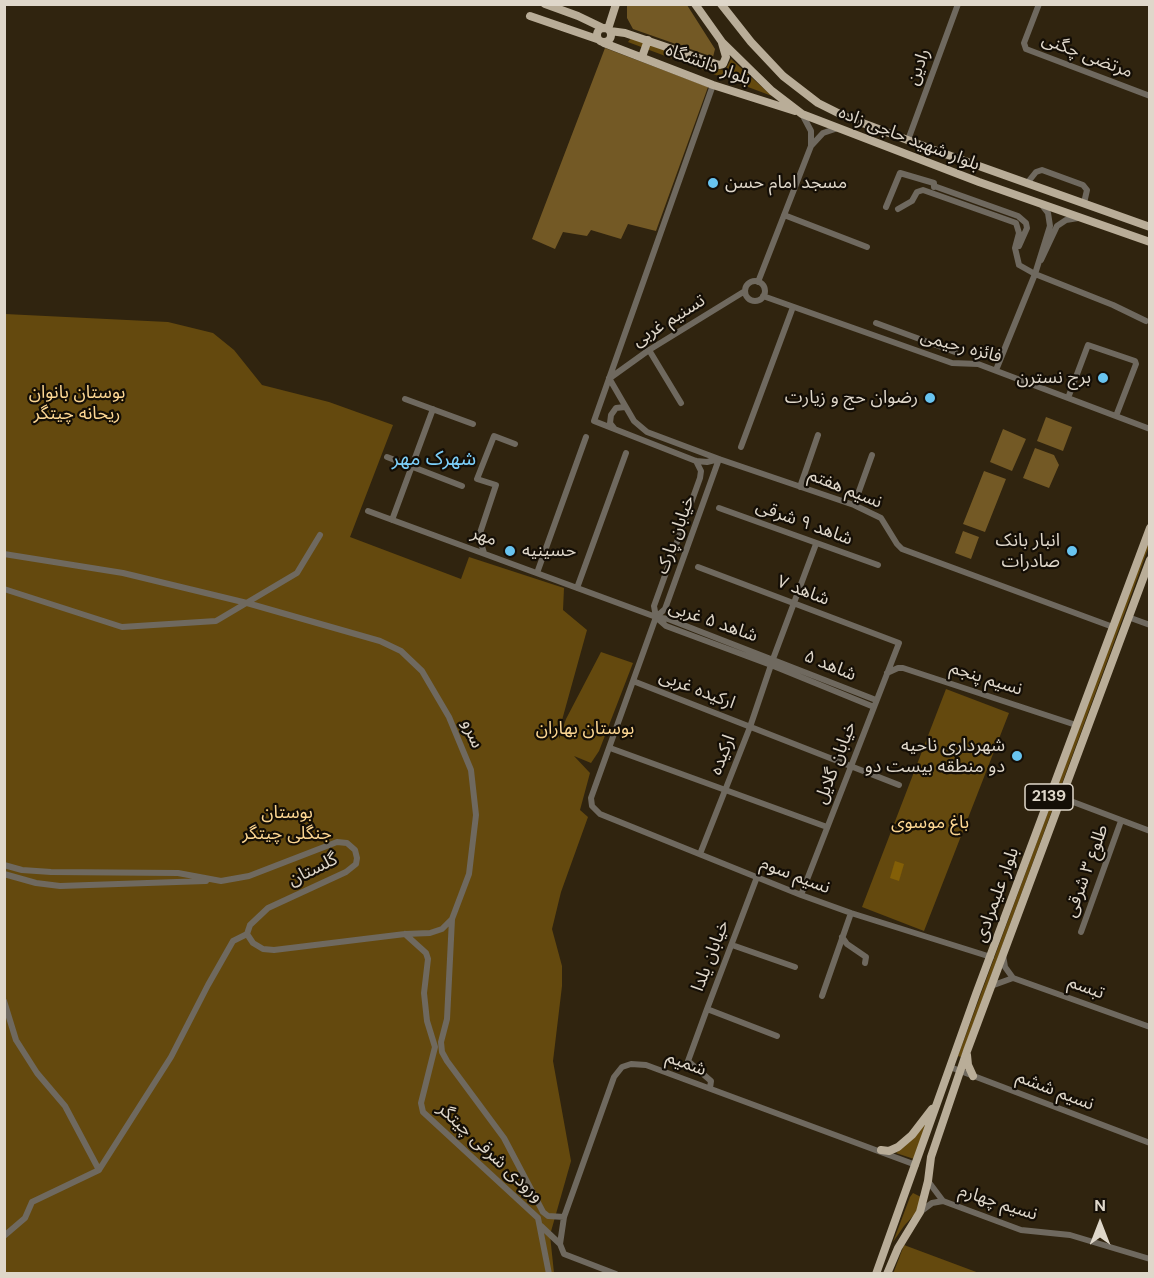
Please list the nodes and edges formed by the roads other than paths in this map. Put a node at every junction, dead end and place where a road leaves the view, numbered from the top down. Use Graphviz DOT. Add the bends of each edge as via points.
graph roads {
  1 [pos="545,4"];
  2 [pos="616,4"];
  3 [pos="695,4"];
  4 [pos="721,4"];
  5 [pos="958,4"];
  6 [pos="1040,4"];
  7 [pos="530,16"];
  8 [pos="607,29"];
  9 [pos="648,40"];
  10 [pos="601,41"];
  11 [pos="722,42"];
  12 [pos="642,57"];
  13 [pos="713,85"];
  14 [pos="1149,96"];
  15 [pos="802,114"];
  16 [pos="839,128"];
  17 [pos="908,140"];
  18 [pos="811,146"];
  19 [pos="1028,182"];
  20 [pos="1037,186"];
  21 [pos="933,190"];
  22 [pos="1036,201"];
  23 [pos="1084,203"];
  24 [pos="886,207"];
  25 [pos="898,209"];
  26 [pos="784,215"];
  27 [pos="1078,218"];
  28 [pos="1149,227"];
  29 [pos="1149,242"];
  30 [pos="867,247"];
  31 [pos="1039,263"];
  32 [pos="1035,274"];
  33 [pos="758,282"];
  34 [pos="745,291"];
  35 [pos="763,296"];
  36 [pos="793,307"];
  37 [pos="1146,321"];
  38 [pos="876,323"];
  39 [pos="930,343"];
  40 [pos="649,350"];
  41 [pos="955,352"];
  42 [pos="925,355"];
  43 [pos="996,370"];
  44 [pos="609,378"];
  45 [pos="1068,398"];
  46 [pos="405,399"];
  47 [pos="681,403"];
  48 [pos="625,407"];
  49 [pos="433,409"];
  50 [pos="1116,416"];
  51 [pos="473,424"];
  52 [pos="615,429"];
  53 [pos="1149,429"];
  54 [pos="818,435"];
  55 [pos="586,437"];
  56 [pos="516,444"];
  57 [pos="741,447"];
  58 [pos="626,453"];
  59 [pos="872,455"];
  60 [pos="387,457"];
  61 [pos="719,459"];
  62 [pos="696,461"];
  63 [pos="411,466"];
  64 [pos="462,486"];
  65 [pos="800,487"];
  66 [pos="854,506"];
  67 [pos="719,508"];
  68 [pos="368,511"];
  69 [pos="392,520"];
  70 [pos="1149,528"];
  71 [pos="320,535"];
  72 [pos="816,544"];
  73 [pos="484,553"];
  74 [pos="4,554"];
  75 [pos="1149,561"];
  76 [pos="878,565"];
  77 [pos="698,567"];
  78 [pos="537,573"];
  79 [pos="577,588"];
  80 [pos="4,590"];
  81 [pos="247,603"];
  82 [pos="794,604"];
  83 [pos="656,617"];
  84 [pos="1128,617"];
  85 [pos="1149,625"];
  86 [pos="1113,627"];
  87 [pos="899,643"];
  88 [pos="772,662"];
  89 [pos="886,674"];
  90 [pos="633,681"];
  91 [pos="875,703"];
  92 [pos="1076,725"];
  93 [pos="750,727"];
  94 [pos="610,748"];
  95 [pos="851,766"];
  96 [pos="898,785"];
  97 [pos="726,790"];
  98 [pos="1060,797"];
  99 [pos="594,810"];
  100 [pos="1121,821"];
  101 [pos="827,827"];
  102 [pos="1149,831"];
  103 [pos="700,854"];
  104 [pos="4,865"];
  105 [pos="4,874"];
  106 [pos="757,877"];
  107 [pos="221,880"];
  108 [pos="801,895"];
  109 [pos="851,913"];
  110 [pos="452,919"];
  111 [pos="1080,932"];
  112 [pos="247,934"];
  113 [pos="405,934"];
  114 [pos="842,937"];
  115 [pos="732,945"];
  116 [pos="1003,953"];
  117 [pos="991,957"];
  118 [pos="866,963"];
  119 [pos="795,968"];
  120 [pos="1013,978"];
  121 [pos="991,986"];
  122 [pos="822,996"];
  123 [pos="4,1001"];
  124 [pos="707,1009"];
  125 [pos="1149,1027"];
  126 [pos="777,1036"];
  127 [pos="967,1051"];
  128 [pos="950,1067"];
  129 [pos="960,1071"];
  130 [pos="974,1076"];
  131 [pos="710,1088"];
  132 [pos="940,1097"];
  133 [pos="1149,1143"];
  134 [pos="881,1150"];
  135 [pos="916,1165"];
  136 [pos="99,1170"];
  137 [pos="928,1181"];
  138 [pos="905,1197"];
  139 [pos="923,1201"];
  140 [pos="943,1201"];
  141 [pos="540,1208"];
  142 [pos="920,1212"];
  143 [pos="564,1217"];
  144 [pos="539,1222"];
  145 [pos="4,1236"];
  146 [pos="560,1244"];
  147 [pos="1149,1259"];
  148 [pos="549,1274"];
  149 [pos="616,1274"];
  150 [pos="876,1274"];
  151 [pos="888,1274"];
  1 -- 8 [label="main road, بلوار دانشگاه"];
  2 -- 8 [label="main road"];
  3 -- 11 [label="main road, بلوار شهید حاجی زاده"];
  4 -- 17 [label="main road, بلوار شهید حاجی زاده" via="751,42 800,91 844,116"];
  5 -- 17 [label="street, رادین"];
  6 -- 14 [label="street, مرتضی چگنی" via="1024,43 1026,49"];
  7 -- 10 [label="main road, بلوار دانشگاه"];
  8 -- 9 [label="main road, بلوار دانشگاه"];
  8 -- 10 [label="main road" via="597,32"];
  8 -- 10 [label="main road" via="611,37"];
  9 -- 11 [label="main road, بلوار دانشگاه" via="719,65 726,57"];
  9 -- 12 [label="main road"];
  10 -- 12 [label="main road, بلوار دانشگاه"];
  11 -- 15 [label="main road, بلوار شهید حاجی زاده"];
  12 -- 13 [label="main road, بلوار دانشگاه"];
  13 -- 15 [label="main road, بلوار دانشگاه"];
  13 -- 44 [label="street"];
  15 -- 16 [label="main road, بلوار شهید حاجی زاده"];
  15 -- 18 [label="street" via="811,130"];
  16 -- 18 [label="street" via="823,133"];
  16 -- 22 [label="main road, بلوار شهید حاجی زاده"];
  17 -- 19 [label="main road, بلوار شهید حاجی زاده"];
  18 -- 26 [label="street"];
  19 -- 20 [label="main road, بلوار شهید حاجی زاده"];
  19 -- 23 [label="street" via="1042,170 1083,185"];
  20 -- 22 [label="main road"];
  20 -- 23 [label="main road, بلوار شهید حاجی زاده"];
  21 -- 24 [label="street" via="934,183 900,173"];
  21 -- 25 [label="street" via="920,190 912,201"];
  21 -- 32 [label="street" via="1020,218 1027,228 1017,252 1019,265"];
  22 -- 27 [label="main road, بلوار شهید حاجی زاده"];
  22 -- 31 [label="street" via="1050,219"];
  23 -- 28 [label="main road, بلوار شهید حاجی زاده"];
  26 -- 30 [label="street"];
  26 -- 33 [label="street"];
  27 -- 29 [label="main road, بلوار شهید حاجی زاده"];
  27 -- 31 [label="street" via="1057,226"];
  31 -- 32 [label="street"];
  32 -- 37 [label="street"];
  32 -- 43 [label="street"];
  33 -- 34 [label="street" via="750,283"];
  33 -- 35 [label="street" via="764,288"];
  34 -- 35 [label="street" via="752,300"];
  34 -- 40 [label="street, تسنیم غربی"];
  35 -- 36 [label="street, فائزه رحیمی"];
  36 -- 42 [label="street, فائزه رحیمی"];
  36 -- 57 [label="street"];
  38 -- 39 [label="street"];
  39 -- 41 [label="street"];
  39 -- 42 [label="street"];
  40 -- 44 [label="street, تسنیم غربی"];
  40 -- 47 [label="street"];
  42 -- 43 [label="street, فائزه رحیمی"];
  43 -- 45 [label="street, فائزه رحیمی"];
  44 -- 48 [label="street, نسیم هفتم"];
  44 -- 52 [label="street" via="594,422"];
  45 -- 50 [label="street, فائزه رحیمی"];
  45 -- 50 [label="street" via="1088,345 1135,360"];
  46 -- 49 [label="street"];
  48 -- 52 [label="street" via="616,408 611,415 610,423"];
  48 -- 61 [label="street, نسیم هفتم" via="647,432"];
  49 -- 51 [label="street"];
  49 -- 63 [label="street"];
  50 -- 53 [label="street, فائزه رحیمی"];
  52 -- 62 [label="street"];
  54 -- 65 [label="street"];
  55 -- 78 [label="street"];
  56 -- 73 [label="street" via="494,436 477,479 496,485 480,536"];
  58 -- 79 [label="street"];
  59 -- 66 [label="street"];
  60 -- 63 [label="street"];
  61 -- 62 [label="street"];
  61 -- 65 [label="street, نسیم هفتم"];
  61 -- 83 [label="street, خیابان پارک" via="665,609"];
  62 -- 83 [label="street, خیابان پارک" via="700,478 654,606"];
  63 -- 64 [label="street"];
  63 -- 69 [label="street"];
  65 -- 66 [label="street, نسیم هفتم"];
  66 -- 86 [label="street, نسیم هفتم" via="881,518 902,549"];
  67 -- 72 [label="street, شاهد ۹ شرقی"];
  68 -- 69 [label="street, مهر"];
  69 -- 73 [label="street, مهر"];
  70 -- 86 [label="main road, بلوار علیمرادی / 2139"];
  71 -- 81 [label="street" via="297,573"];
  72 -- 76 [label="street, شاهد ۹ شرقی"];
  72 -- 82 [label="street, ارکیده"];
  73 -- 78 [label="street, مهر"];
  74 -- 81 [label="street, سرو" via="123,573"];
  75 -- 84 [label="main road, بلوار علیمرادی / 2139"];
  77 -- 82 [label="street, شاهد ۷"];
  78 -- 79 [label="street, مهر"];
  79 -- 83 [label="street, مهر"];
  80 -- 81 [label="street" via="122,627 216,621"];
  81 -- 110 [label="street, سرو" via="380,641 400,651 422,671 449,717 471,770 476,816 473,852"];
  82 -- 87 [label="street, شاهد ۷"];
  82 -- 88 [label="street, ارکیده"];
  83 -- 88 [label="street, شاهد ۵ غربی"];
  83 -- 90 [label="street, خیابان پارک"];
  84 -- 85 [label="street"];
  84 -- 98 [label="main road, بلوار علیمرادی / 2139"];
  86 -- 92 [label="main road, بلوار علیمرادی / 2139"];
  87 -- 89 [label="street, خیابان گلایل"];
  88 -- 91 [label="street, شاهد ۵"];
  88 -- 93 [label="street, ارکیده"];
  89 -- 91 [label="street, خیابان گلایل"];
  89 -- 92 [label="street, نسیم پنجم" via="903,668"];
  90 -- 93 [label="street, ارکیده غربی"];
  90 -- 94 [label="street, خیابان پارک"];
  91 -- 95 [label="street, خیابان گلایل"];
  92 -- 117 [label="main road, بلوار علیمرادی / 2139"];
  93 -- 95 [label="street, ارکیده غربی"];
  93 -- 97 [label="street, ارکیده"];
  94 -- 97 [label="street"];
  94 -- 99 [label="street, خیابان پارک" via="591,798"];
  95 -- 96 [label="street"];
  95 -- 101 [label="street, خیابان گلایل"];
  97 -- 101 [label="street"];
  97 -- 103 [label="street, ارکیده"];
  98 -- 100 [label="street"];
  98 -- 116 [label="main road, بلوار علیمرادی / 2139"];
  99 -- 103 [label="street, نسیم سوم"];
  100 -- 102 [label="street"];
  100 -- 111 [label="street, طلوع ۳ شرقی"];
  101 -- 108 [label="street, خیابان گلایل"];
  103 -- 106 [label="street, نسیم سوم"];
  104 -- 107 [label="street, گلستان" via="51,872 178,873"];
  105 -- 107 [label="street" via="60,886"];
  106 -- 108 [label="street, نسیم سوم"];
  106 -- 115 [label="street, خیابان یلدا"];
  107 -- 112 [label="street, گلستان" via="249,876 337,842 356,850 356,864 346,872 268,908 256,918"];
  108 -- 109 [label="street, نسیم سوم"];
  109 -- 114 [label="street"];
  109 -- 117 [label="street, نسیم سوم"];
  110 -- 113 [label="street" via="436,931"];
  110 -- 141 [label="street, سرو" via="442,1052 504,1138"];
  112 -- 113 [label="street" via="263,949 274,950"];
  112 -- 136 [label="street" via="233,941 171,1057"];
  113 -- 144 [label="street, ورودی شرقی چیتگر" via="428,959 424,993 435,1047 421,1103 423,1113"];
  114 -- 118 [label="street" via="866,957"];
  114 -- 122 [label="street"];
  115 -- 119 [label="street"];
  115 -- 124 [label="street, خیابان یلدا"];
  116 -- 120 [label="street" via="1005,967"];
  116 -- 121 [label="main road, بلوار علیمرادی / 2139"];
  117 -- 128 [label="main road, بلوار علیمرادی / 2139"];
  120 -- 121 [label="street"];
  120 -- 125 [label="street, تبسم"];
  121 -- 127 [label="main road, بلوار علیمرادی / 2139"];
  123 -- 136 [label="street" via="16,1040 65,1106"];
  124 -- 126 [label="street, خیابان یلدا"];
  124 -- 131 [label="street" via="688,1061 711,1080"];
  127 -- 129 [label="main road, بلوار علیمرادی / 2139"];
  127 -- 130 [label="main road"];
  128 -- 129 [label="street, نسیم ششم"];
  128 -- 132 [label="main road, بلوار علیمرادی / 2139"];
  129 -- 130 [label="street, نسیم ششم"];
  129 -- 137 [label="main road, بلوار علیمرادی / 2139" via="931,1157"];
  130 -- 133 [label="street, نسیم ششم"];
  131 -- 134 [label="street, شمیم"];
  131 -- 143 [label="street, شمیم" via="646,1065 622,1067 614,1077"];
  132 -- 134 [label="main road" via="898,1147"];
  132 -- 135 [label="main road, بلوار علیمرادی / 2139"];
  134 -- 135 [label="street, شمیم"];
  135 -- 138 [label="main road, بلوار علیمرادی"];
  136 -- 145 [label="street" via="32,1202 25,1218"];
  137 -- 139 [label="main road, بلوار علیمرادی / 2139"];
  137 -- 140 [label="street, نسیم چهارم"];
  138 -- 139 [label="main road" via="916,1191"];
  138 -- 150 [label="main road, بلوار علیمرادی"];
  139 -- 142 [label="main road, بلوار علیمرادی / 2139"];
  140 -- 142 [label="street, نسیم چهارم"];
  140 -- 147 [label="street, نسیم چهارم" via="1021,1230 1070,1235"];
  141 -- 143 [label="street, سرو" via="548,1216"];
  141 -- 144 [label="street"];
  142 -- 151 [label="main road, بلوار علیمرادی / 2139" via="898,1248"];
  143 -- 146 [label="street, شمیم"];
  144 -- 146 [label="street"];
  144 -- 148 [label="street"];
  146 -- 149 [label="street" via="564,1254"];
}
